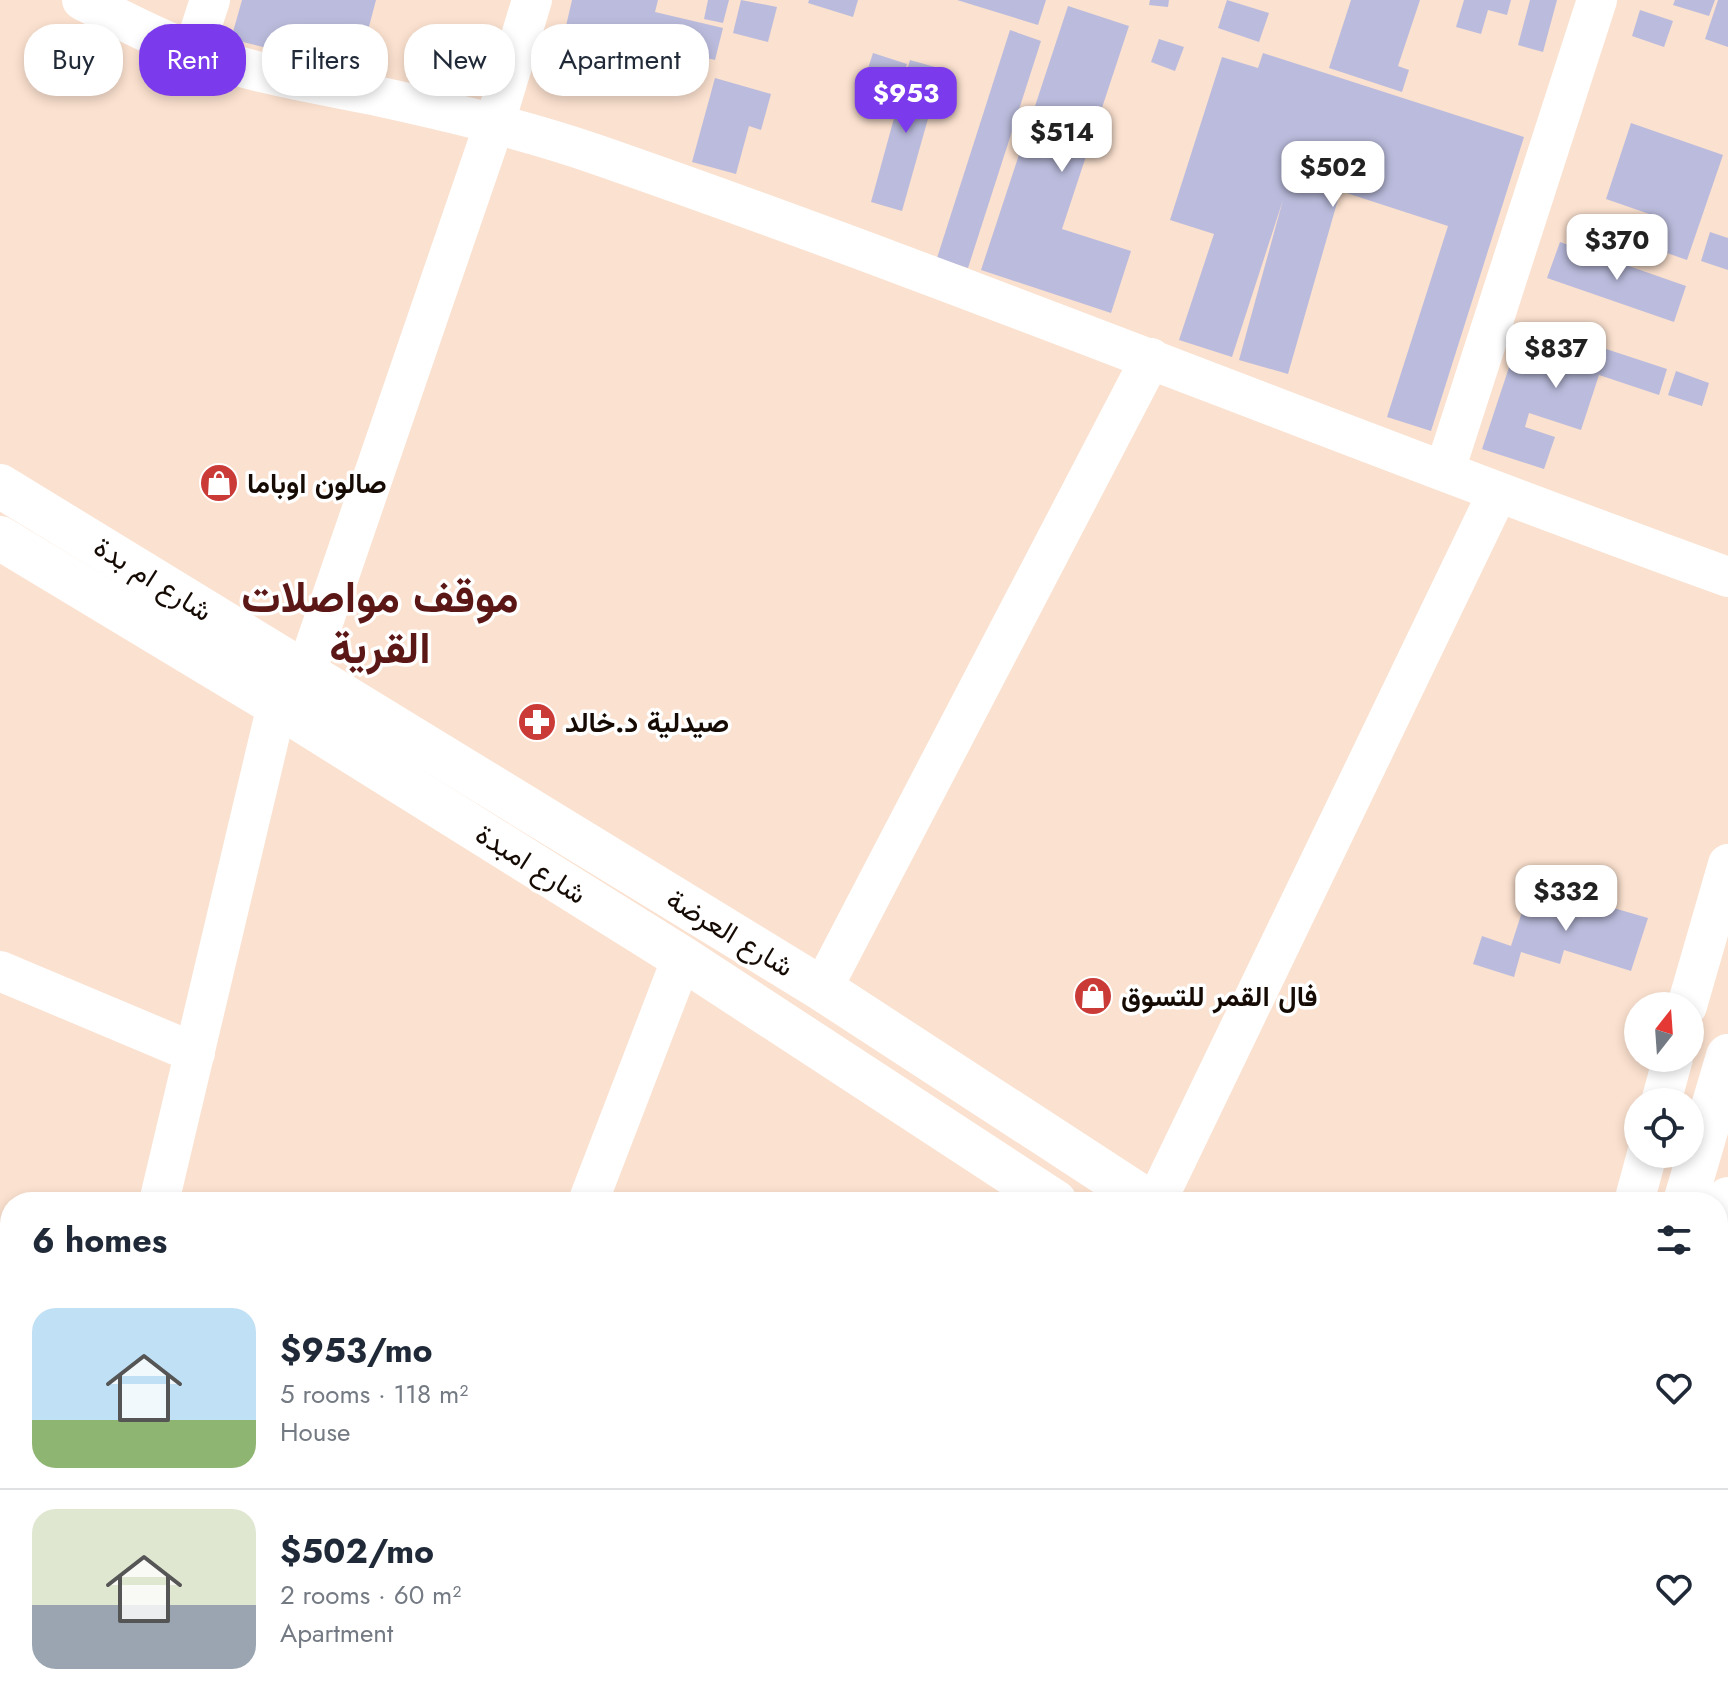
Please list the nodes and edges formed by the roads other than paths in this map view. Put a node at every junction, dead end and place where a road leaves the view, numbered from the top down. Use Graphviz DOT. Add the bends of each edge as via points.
graph roads {
  1 [pos="82,0"];
  2 [pos="210,0"];
  3 [pos="532,0"];
  4 [pos="1597,0"];
  5 [pos="202,24"];
  6 [pos="139,27"];
  7 [pos="246,67"];
  8 [pos="495,122"];
  9 [pos="1151,358"];
  10 [pos="1445,470"];
  11 [pos="0,486"];
  12 [pos="1497,494"];
  13 [pos="0,538"];
  14 [pos="1728,577"];
  15 [pos="306,672"];
  16 [pos="277,705"];
  17 [pos="465,771"];
  18 [pos="443,809"];
  19 [pos="1728,864"];
  20 [pos="682,958"];
  21 [pos="0,971"];
  22 [pos="822,989"];
  23 [pos="1691,992"];
  24 [pos="195,1053"];
  25 [pos="1728,1056"];
  26 [pos="1643,1168"];
  27 [pos="161,1192"];
  28 [pos="592,1192"];
  29 [pos="1040,1192"];
  30 [pos="1134,1192"];
  31 [pos="1161,1192"];
  32 [pos="1637,1192"];
  33 [pos="1688,1192"];
  1 -- 6 [label="street"];
  2 -- 5 [label="street"];
  3 -- 8 [label="street"];
  4 -- 10 [label="street"];
  7 -- 8 [label="street"];
  8 -- 9 [label="street" via="759,212"];
  8 -- 15 [label="street"];
  9 -- 10 [label="street"];
  9 -- 22 [label="street"];
  10 -- 12 [label="street"];
  11 -- 15 [label="main road, شارع ام بدة"];
  12 -- 14 [label="street"];
  12 -- 31 [label="street"];
  13 -- 16 [label="main road, شارع امبدة"];
  15 -- 17 [label="main road, شارع العرضة"];
  16 -- 18 [label="main road, شارع امبدة"];
  16 -- 24 [label="street"];
  17 -- 18 [label="main road"];
  17 -- 22 [label="main road, شارع العرضة"];
  18 -- 20 [label="main road, شارع امبدة"];
  19 -- 23 [label="street"];
  20 -- 28 [label="street"];
  20 -- 29 [label="main road, شارع امبدة"];
  21 -- 24 [label="street"];
  22 -- 30 [label="main road, شارع العرضة"];
  24 -- 27 [label="street"];
  25 -- 33 [label="main road"];
  26 -- 32 [label="street"];
}
